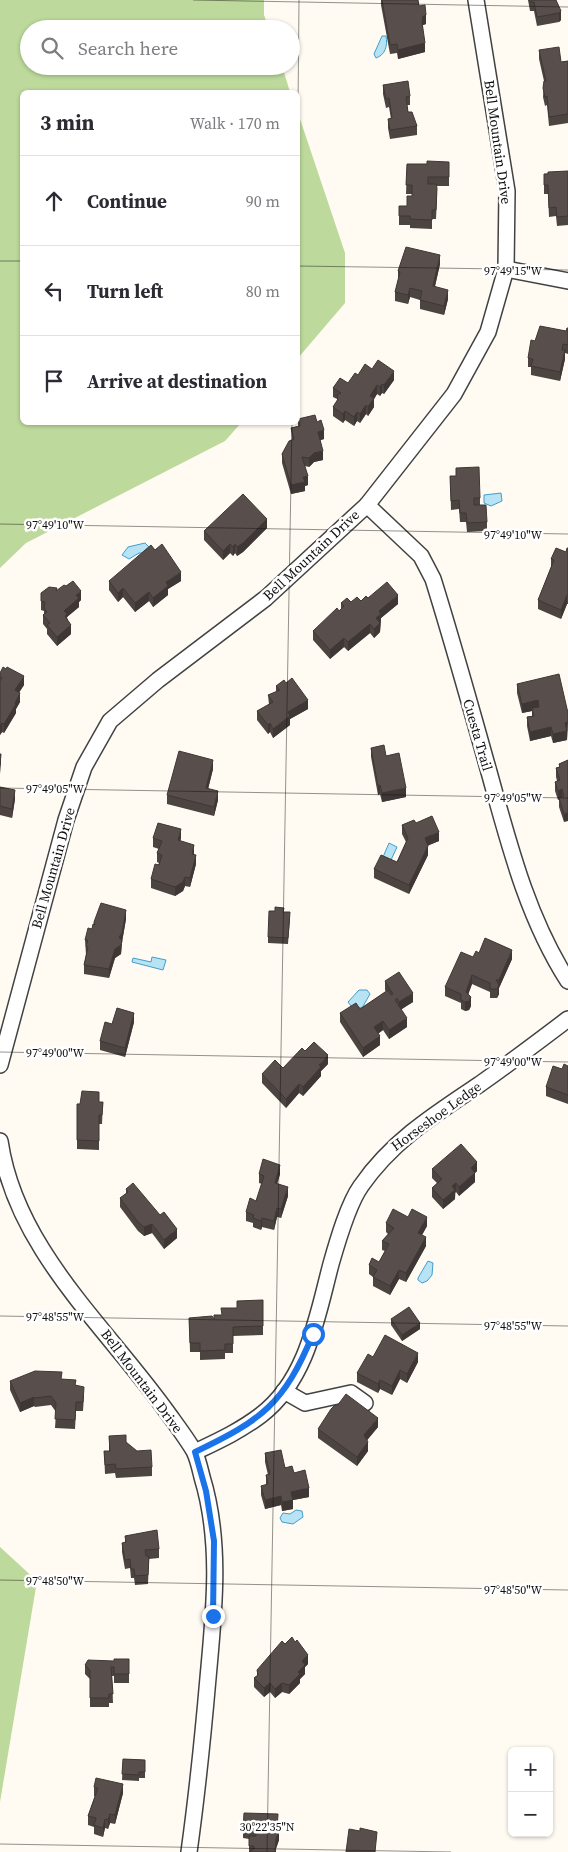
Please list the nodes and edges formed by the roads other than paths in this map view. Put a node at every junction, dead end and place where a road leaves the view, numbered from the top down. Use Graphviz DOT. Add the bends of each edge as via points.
graph roads {
  1 [pos="476,0"];
  2 [pos="506,269"];
  3 [pos="568,281"];
  4 [pos="367,505"];
  5 [pos="568,981"];
  6 [pos="568,1018"];
  7 [pos="0,1065"];
  8 [pos="0,1141"];
  9 [pos="284,1391"];
  10 [pos="366,1403"];
  11 [pos="195,1452"];
  12 [pos="189,1852"];
  1 -- 2 [label="street, Bell Mountain Drive" via="507,191"];
  2 -- 3 [label="street"];
  2 -- 4 [label="street, Bell Mountain Drive" via="488,332 454,394"];
  4 -- 5 [label="street, Cuesta Trail" via="421,556 433,579 512,856 532,912"];
  4 -- 7 [label="street, Bell Mountain Drive" via="266,598 110,720 84,767 66,820"];
  6 -- 9 [label="street, Horseshoe Ledge" via="517,1058 409,1133 386,1154 359,1188 337,1244 313,1334"];
  8 -- 11 [label="street, Bell Mountain Drive" via="3,1162 19,1209 55,1270 158,1399"];
  9 -- 10 [label="street" via="305,1402 351,1393"];
  9 -- 11 [label="street, Horseshoe Ledge" via="262,1414 237,1432"];
  11 -- 12 [label="street, Bell Mountain Drive" via="206,1491 214,1541 213,1616 200,1772"];
}
